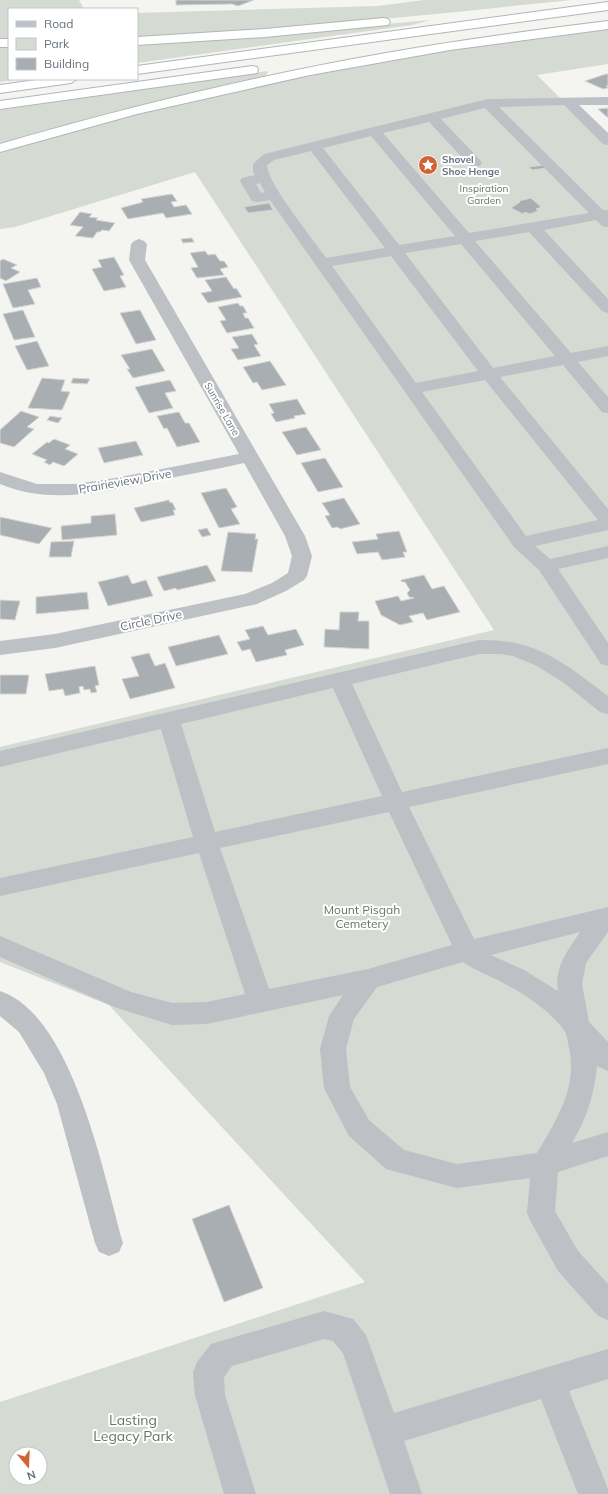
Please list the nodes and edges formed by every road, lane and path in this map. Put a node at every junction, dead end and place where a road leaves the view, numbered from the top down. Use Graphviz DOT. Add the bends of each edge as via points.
graph roads {
  1 [pos="608,0"];
  2 [pos="608,6"];
  3 [pos="442,16"];
  4 [pos="395,21"];
  5 [pos="608,21"];
  6 [pos="608,24"];
  7 [pos="138,41"];
  8 [pos="138,70"];
  9 [pos="64,80"];
  10 [pos="0,89"];
  11 [pos="546,100"];
  12 [pos="567,101"];
  13 [pos="608,101"];
  14 [pos="488,103"];
  15 [pos="0,105"];
  16 [pos="431,116"];
  17 [pos="374,131"];
  18 [pos="608,141"];
  19 [pos="314,146"];
  20 [pos="0,148"];
  21 [pos="608,155"];
  22 [pos="475,163"];
  23 [pos="605,218"];
  24 [pos="533,227"];
  25 [pos="466,238"];
  26 [pos="139,244"];
  27 [pos="396,250"];
  28 [pos="323,263"];
  29 [pos="608,308"];
  30 [pos="608,351"];
  31 [pos="565,359"];
  32 [pos="489,374"];
  33 [pos="411,389"];
  34 [pos="608,408"];
  35 [pos="249,457"];
  36 [pos="0,478"];
  37 [pos="608,522"];
  38 [pos="521,543"];
  39 [pos="608,552"];
  40 [pos="546,566"];
  41 [pos="297,576"];
  42 [pos="0,648"];
  43 [pos="608,659"];
  44 [pos="340,680"];
  45 [pos="608,707"];
  46 [pos="169,720"];
  47 [pos="608,756"];
  48 [pos="0,760"];
  49 [pos="396,803"];
  50 [pos="207,843"];
  51 [pos="0,887"];
  52 [pos="607,916"];
  53 [pos="0,946"];
  54 [pos="467,951"];
  55 [pos="368,979"];
  56 [pos="0,1001"];
  57 [pos="261,1003"];
  58 [pos="577,1026"];
  59 [pos="608,1060"];
  60 [pos="608,1144"];
  61 [pos="545,1164"];
  62 [pos="108,1243"];
  63 [pos="608,1306"];
  64 [pos="608,1364"];
  65 [pos="550,1383"];
  66 [pos="385,1431"];
  67 [pos="240,1494"];
  68 [pos="406,1494"];
  69 [pos="594,1494"];
  1 -- 3 [label="highway"];
  2 -- 8 [label="highway"];
  4 -- 7 [label="highway"];
  5 -- 15 [label="highway"];
  6 -- 20 [label="highway" via="444,47 287,76 141,109"];
  9 -- 10 [label="highway"];
  11 -- 12 [label="street"];
  11 -- 14 [label="street"];
  11 -- 21 [label="street" via="564,110"];
  12 -- 13 [label="street"];
  12 -- 18 [label="street"];
  14 -- 16 [label="street"];
  14 -- 23 [label="street"];
  16 -- 17 [label="street"];
  16 -- 22 [label="street"];
  17 -- 19 [label="street"];
  17 -- 25 [label="street"];
  19 -- 27 [label="street"];
  19 -- 28 [label="street" via="269,157 260,164 260,171 274,195"];
  23 -- 24 [label="street"];
  24 -- 25 [label="street"];
  24 -- 29 [label="street"];
  25 -- 27 [label="street"];
  25 -- 31 [label="street"];
  26 -- 35 [label="street, Sunrise Lane" via="137,260"];
  27 -- 28 [label="street"];
  27 -- 32 [label="street"];
  28 -- 33 [label="street"];
  30 -- 31 [label="street"];
  31 -- 32 [label="street"];
  31 -- 34 [label="street"];
  32 -- 33 [label="street"];
  32 -- 37 [label="street"];
  33 -- 38 [label="street"];
  35 -- 36 [label="street, Prairieview Drive" via="96,487 63,490 34,488"];
  35 -- 41 [label="street, Sunrise Lane" via="295,536 302,556"];
  37 -- 38 [label="street"];
  38 -- 40 [label="street"];
  39 -- 40 [label="street"];
  40 -- 43 [label="street"];
  41 -- 42 [label="street, Circle Drive" via="250,599 55,641"];
  44 -- 45 [label="street" via="479,647 502,646 536,657"];
  44 -- 46 [label="street"];
  44 -- 49 [label="street"];
  46 -- 48 [label="street"];
  46 -- 50 [label="street"];
  47 -- 49 [label="street"];
  49 -- 50 [label="street"];
  49 -- 54 [label="street"];
  50 -- 51 [label="street"];
  50 -- 57 [label="street"];
  52 -- 54 [label="street"];
  52 -- 58 [label="street" via="574,960 569,984"];
  53 -- 57 [label="street" via="126,1001 172,1014 208,1013"];
  54 -- 55 [label="street"];
  54 -- 58 [label="street" via="483,963 515,977 546,996"];
  55 -- 57 [label="street"];
  55 -- 61 [label="street" via="342,1016 333,1049 337,1088 359,1128 396,1160 457,1176"];
  56 -- 62 [label="street" via="28,1024 55,1068 70,1104"];
  58 -- 59 [label="street"];
  58 -- 61 [label="street" via="585,1060 581,1093 571,1120"];
  60 -- 61 [label="street"];
  61 -- 63 [label="street" via="541,1213 568,1262"];
  64 -- 65 [label="street"];
  65 -- 66 [label="street"];
  65 -- 69 [label="street"];
  66 -- 67 [label="street" via="355,1345 342,1330 324,1325 222,1354 208,1373 210,1395"];
  66 -- 68 [label="street"];
}
